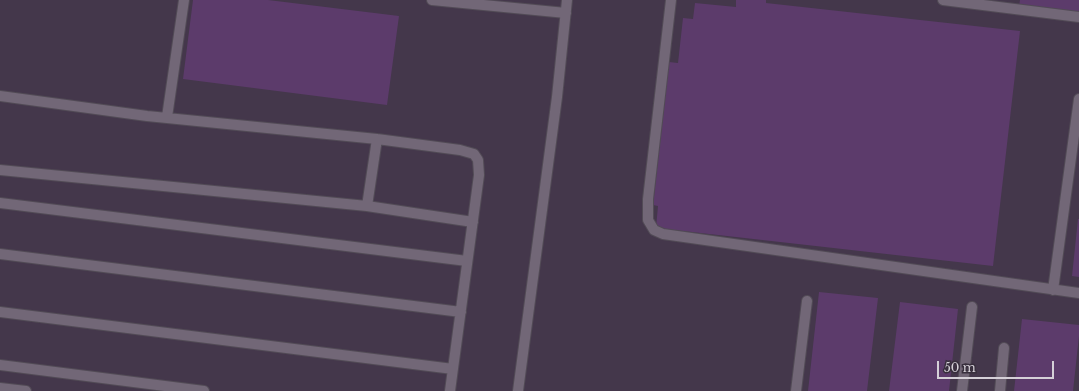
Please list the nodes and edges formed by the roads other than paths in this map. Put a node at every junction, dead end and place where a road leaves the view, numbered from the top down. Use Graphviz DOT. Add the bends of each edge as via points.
graph roads {
  1 [pos="184,0"];
  2 [pos="432,0"];
  3 [pos="567,0"];
  4 [pos="671,0"];
  5 [pos="943,0"];
  6 [pos="566,13"];
  7 [pos="1079,17"];
  8 [pos="0,96"];
  9 [pos="1079,99"];
  10 [pos="167,117"];
  11 [pos="377,139"];
  12 [pos="0,170"];
  13 [pos="0,202"];
  14 [pos="367,206"];
  15 [pos="473,222"];
  16 [pos="0,254"];
  17 [pos="467,261"];
  18 [pos="1053,290"];
  19 [pos="1079,293"];
  20 [pos="806,301"];
  21 [pos="972,307"];
  22 [pos="0,312"];
  23 [pos="461,312"];
  24 [pos="1004,348"];
  25 [pos="0,365"];
  26 [pos="453,369"];
  27 [pos="0,388"];
  28 [pos="26,391"];
  29 [pos="204,391"];
  30 [pos="450,391"];
  31 [pos="518,391"];
  32 [pos="796,391"];
  33 [pos="962,391"];
  34 [pos="1000,391"];
  1 -- 10 [label="street"];
  2 -- 6 [label="street"];
  3 -- 6 [label="street"];
  4 -- 18 [label="street" via="648,199 648,220 654,230 663,234"];
  5 -- 7 [label="street"];
  6 -- 31 [label="street"];
  8 -- 10 [label="street"];
  9 -- 18 [label="street"];
  10 -- 11 [label="street"];
  11 -- 14 [label="street"];
  11 -- 15 [label="street" via="460,150 476,156 479,175"];
  12 -- 14 [label="street"];
  13 -- 17 [label="street"];
  14 -- 15 [label="street"];
  15 -- 17 [label="street"];
  16 -- 23 [label="street"];
  17 -- 23 [label="street"];
  18 -- 19 [label="street"];
  20 -- 32 [label="street"];
  21 -- 33 [label="street"];
  22 -- 26 [label="street"];
  23 -- 26 [label="street"];
  24 -- 34 [label="street"];
  25 -- 29 [label="street"];
  26 -- 30 [label="street"];
  27 -- 28 [label="street"];
}
